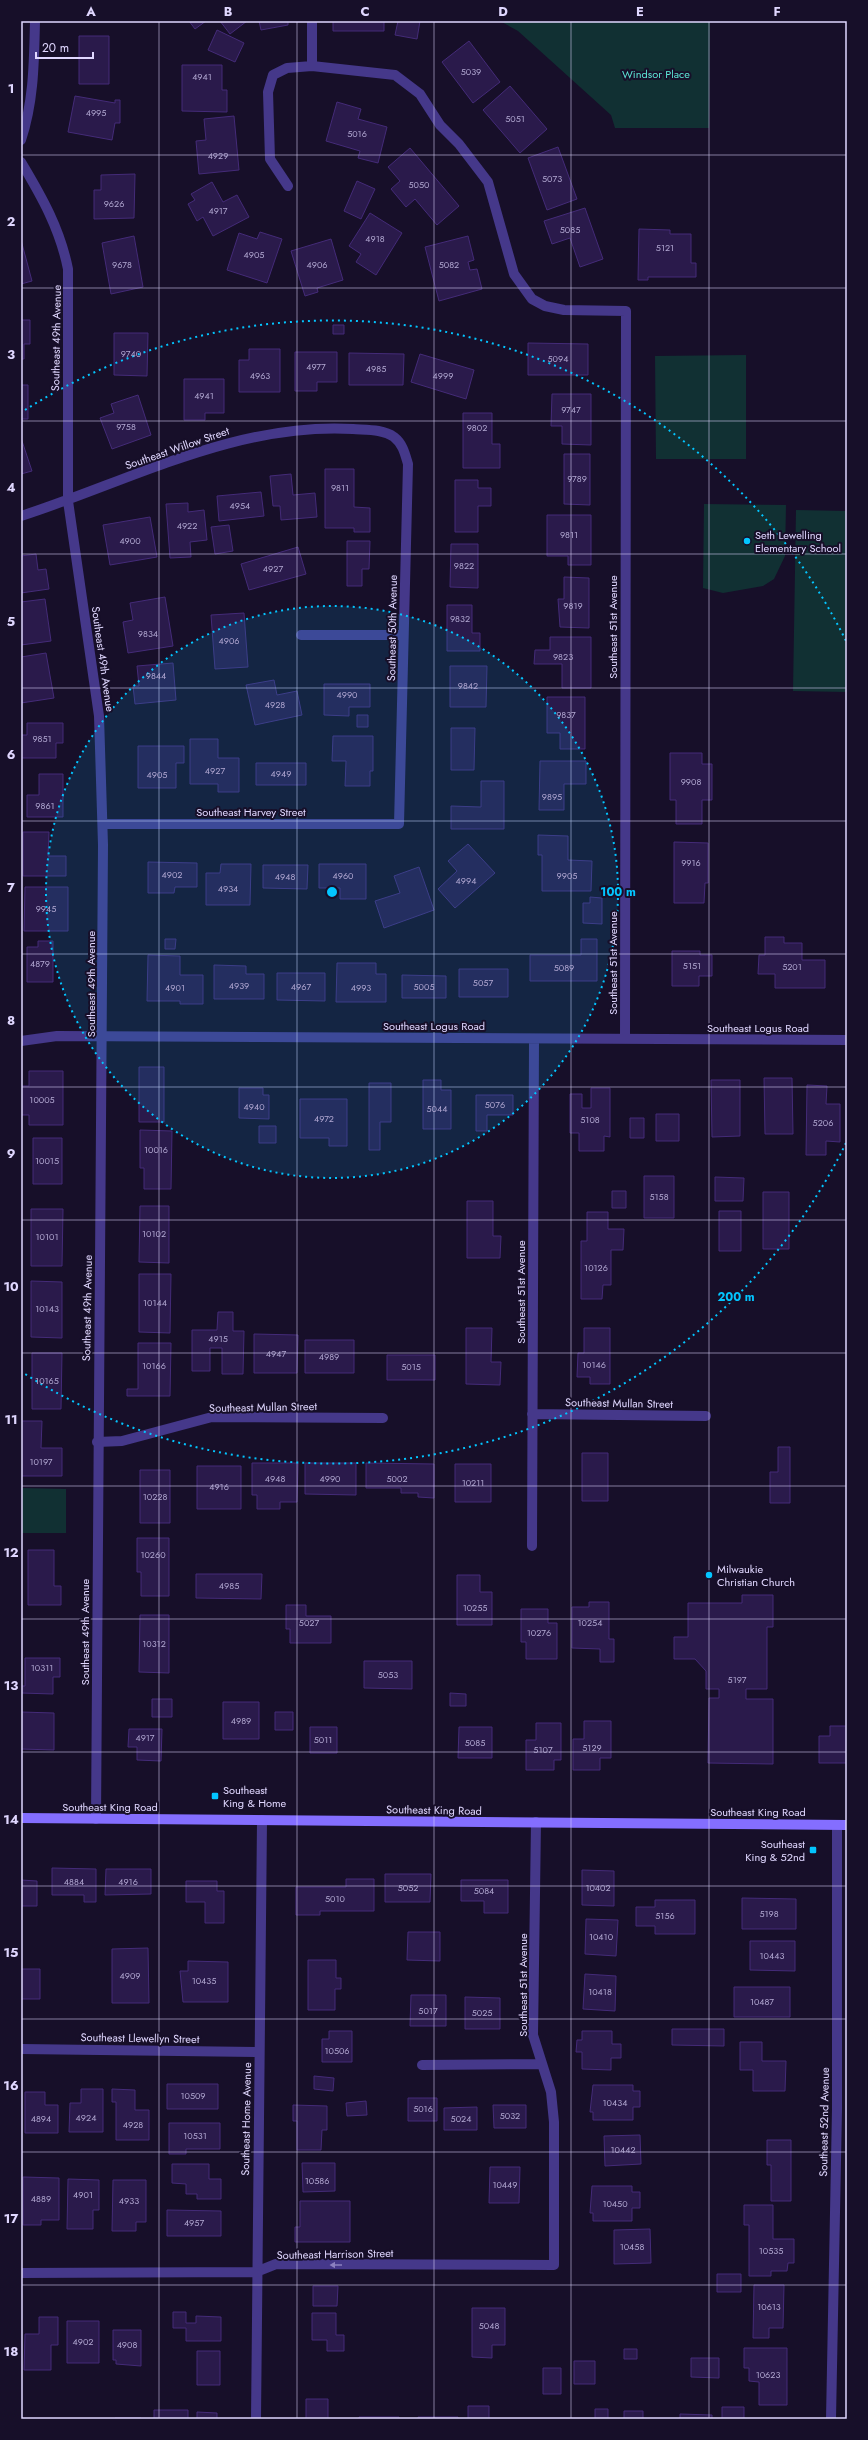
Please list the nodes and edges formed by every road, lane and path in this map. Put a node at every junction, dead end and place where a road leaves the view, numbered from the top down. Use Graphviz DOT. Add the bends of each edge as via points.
graph roads {
  1 [pos="35,21"];
  2 [pos="312,21"];
  3 [pos="312,66"];
  4 [pos="21,140"];
  5 [pos="21,162"];
  6 [pos="288,186"];
  7 [pos="394,437"];
  8 [pos="68,501"];
  9 [pos="21,516"];
  10 [pos="301,635"];
  11 [pos="403,635"];
  12 [pos="103,824"];
  13 [pos="399,824"];
  14 [pos="103,1036"];
  15 [pos="534,1039"];
  16 [pos="625,1039"];
  17 [pos="847,1040"];
  18 [pos="21,1041"];
  19 [pos="532,1414"];
  20 [pos="706,1416"];
  21 [pos="383,1418"];
  22 [pos="97,1442"];
  23 [pos="532,1546"];
  24 [pos="21,1818"];
  25 [pos="96,1819"];
  26 [pos="262,1820"];
  27 [pos="536,1822"];
  28 [pos="842,1825"];
  29 [pos="21,2049"];
  30 [pos="259,2052"];
  31 [pos="542,2064"];
  32 [pos="422,2065"];
  33 [pos="554,2265"];
  34 [pos="256,2272"];
  35 [pos="21,2273"];
  36 [pos="256,2419"];
  37 [pos="831,2419"];
  1 -- 4 [label="street" via="33,83"];
  2 -- 3 [label="street"];
  3 -- 6 [label="street" via="287,68 273,75 268,92 270,159"];
  3 -- 16 [label="street, Southeast 51st Avenue" via="395,75 420,94 440,126 459,144 488,182 514,274 532,299 558,309 626,310"];
  5 -- 8 [label="street, Southeast 49th Avenue" via="59,232 68,269"];
  7 -- 8 [label="street, Southeast Willow Street" via="380,431 344,428 262,434 219,444"];
  7 -- 11 [label="street, Southeast 50th Avenue" via="404,449 408,464"];
  8 -- 9 [label="street, Southeast Willow Street"];
  8 -- 12 [label="street, Southeast 49th Avenue" via="99,716"];
  10 -- 11 [label="street"];
  11 -- 13 [label="street, Southeast 50th Avenue"];
  12 -- 13 [label="street, Southeast Harvey Street"];
  12 -- 14 [label="street, Southeast 49th Avenue"];
  14 -- 15 [label="street, Southeast Logus Road"];
  14 -- 18 [label="street, Southeast Logus Road" via="57,1036"];
  14 -- 22 [label="street, Southeast 49th Avenue"];
  15 -- 16 [label="street, Southeast Logus Road"];
  15 -- 19 [label="street, Southeast 51st Avenue"];
  16 -- 17 [label="street, Southeast Logus Road"];
  19 -- 20 [label="street, Southeast Mullan Street"];
  19 -- 23 [label="street, Southeast 51st Avenue"];
  21 -- 22 [label="street, Southeast Mullan Street" via="212,1417 122,1441"];
  22 -- 25 [label="street, Southeast 49th Avenue"];
  24 -- 25 [label="main road, Southeast King Road"];
  25 -- 26 [label="main road, Southeast King Road"];
  26 -- 27 [label="main road, Southeast King Road"];
  26 -- 30 [label="street, Southeast Home Avenue"];
  27 -- 28 [label="main road, Southeast King Road"];
  27 -- 31 [label="street, Southeast 51st Avenue" via="533,2035"];
  28 -- 37 [label="street, Southeast 52nd Avenue"];
  29 -- 30 [label="street, Southeast Llewellyn Street"];
  30 -- 34 [label="street, Southeast Home Avenue"];
  31 -- 32 [label="street"];
  31 -- 33 [label="street, Southeast 51st Avenue" via="551,2092 554,2122"];
  33 -- 34 [label="street, Southeast Harrison Street, one-way" via="276,2264"];
  34 -- 35 [label="street, Southeast Harrison Street"];
  34 -- 36 [label="street, Southeast Home Avenue"];
}
